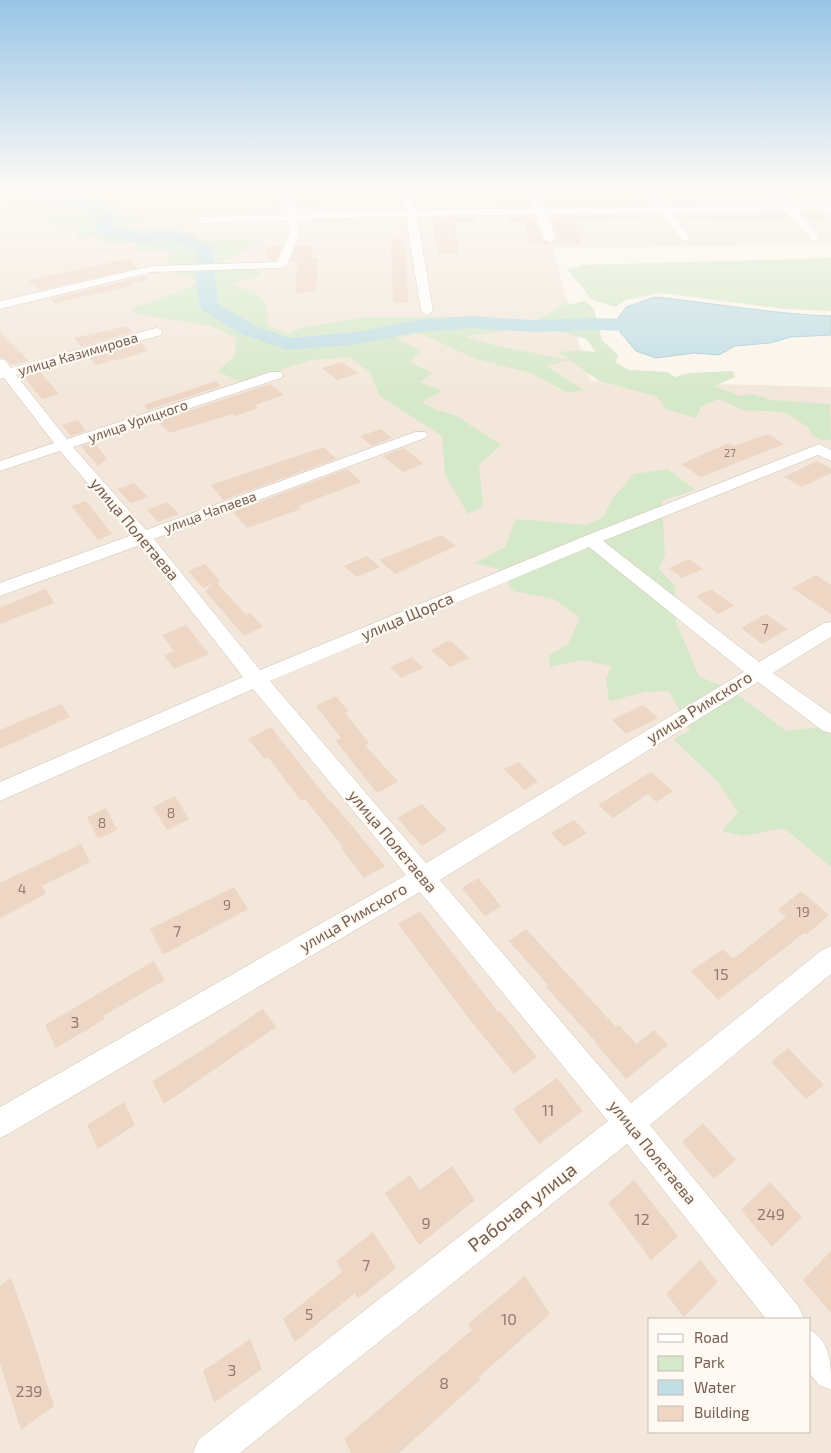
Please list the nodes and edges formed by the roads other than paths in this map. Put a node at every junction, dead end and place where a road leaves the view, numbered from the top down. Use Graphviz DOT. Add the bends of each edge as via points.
graph roads {
  1 [pos="284,257"];
  2 [pos="419,257"];
  3 [pos="0,305"];
  4 [pos="427,311"];
  5 [pos="156,332"];
  6 [pos="3,370"];
  7 [pos="276,375"];
  8 [pos="420,435"];
  9 [pos="64,446"];
  10 [pos="825,453"];
  11 [pos="0,466"];
  12 [pos="143,537"];
  13 [pos="591,540"];
  14 [pos="0,590"];
  15 [pos="831,628"];
  16 [pos="757,671"];
  17 [pos="256,679"];
  18 [pos="831,725"];
  19 [pos="0,792"];
  20 [pos="424,876"];
  21 [pos="831,958"];
  22 [pos="629,1122"];
  23 [pos="0,1123"];
  24 [pos="786,1318"];
  25 [pos="811,1348"];
  26 [pos="831,1374"];
  27 [pos="211,1453"];
  1 -- 3 [label="street" via="281,265 152,268"];
  2 -- 4 [label="street"];
  5 -- 6 [label="street, улица Казимирова"];
  6 -- 9 [label="street, улица Полетаева"];
  7 -- 9 [label="street, улица Урицкого"];
  8 -- 12 [label="street, улица Чапаева"];
  9 -- 11 [label="street, улица Урицкого"];
  9 -- 12 [label="street, улица Полетаева"];
  10 -- 13 [label="street, улица Щорса"];
  12 -- 14 [label="street, улица Чапаева"];
  12 -- 17 [label="street, улица Полетаева"];
  13 -- 16 [label="street"];
  13 -- 17 [label="street, улица Щорса"];
  15 -- 16 [label="street, улица Римского"];
  16 -- 18 [label="street"];
  16 -- 20 [label="street, улица Римского"];
  17 -- 19 [label="street, улица Щорса"];
  17 -- 20 [label="street, улица Полетаева"];
  20 -- 22 [label="street, улица Полетаева"];
  20 -- 23 [label="street, улица Римского"];
  21 -- 22 [label="street, Рабочая улица"];
  22 -- 24 [label="street, улица Полетаева"];
  22 -- 27 [label="street, Рабочая улица"];
  25 -- 26 [label="street"];
}
